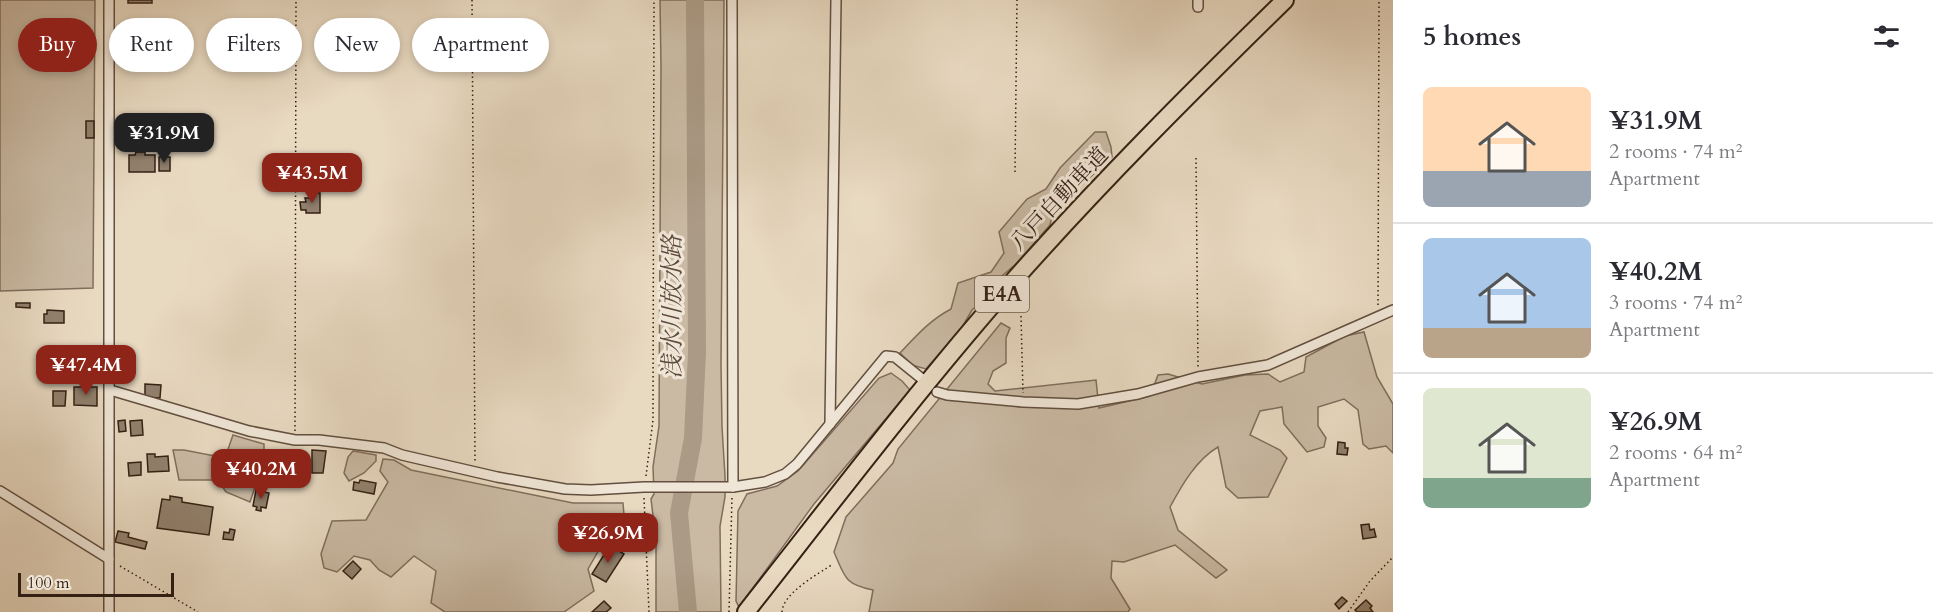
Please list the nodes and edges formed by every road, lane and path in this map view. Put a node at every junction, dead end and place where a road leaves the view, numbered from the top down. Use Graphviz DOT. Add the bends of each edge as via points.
graph roads {
  1 [pos="109,0"];
  2 [pos="296,0"];
  3 [pos="472,0"];
  4 [pos="654,0"];
  5 [pos="732,0"];
  6 [pos="836,0"];
  7 [pos="1017,0"];
  8 [pos="1285,0"];
  9 [pos="1296,0"];
  10 [pos="1379,0"];
  11 [pos="1196,158"];
  12 [pos="1015,172"];
  13 [pos="1393,310"];
  14 [pos="1381,314"];
  15 [pos="1021,316"];
  16 [pos="1198,377"];
  17 [pos="921,378"];
  18 [pos="110,390"];
  19 [pos="937,392"];
  20 [pos="1023,402"];
  21 [pos="830,423"];
  22 [pos="295,440"];
  23 [pos="475,472"];
  24 [pos="644,487"];
  25 [pos="732,487"];
  26 [pos="0,491"];
  27 [pos="1393,557"];
  28 [pos="109,559"];
  29 [pos="833,564"];
  30 [pos="109,612"];
  31 [pos="198,612"];
  32 [pos="649,612"];
  33 [pos="729,612"];
  34 [pos="746,612"];
  35 [pos="756,612"];
  36 [pos="782,612"];
  37 [pos="1348,612"];
  1 -- 18 [label="street"];
  2 -- 22 [label="path"];
  3 -- 23 [label="path"];
  4 -- 24 [label="path" via="653,420"];
  5 -- 25 [label="street"];
  6 -- 21 [label="street"];
  7 -- 12 [label="path"];
  8 -- 34 [label="highway, 八戸自動車道 / E4A" via="1090,196 1013,282"];
  9 -- 35 [label="highway, 八戸自動車道 / E4A" via="1139,157 1021,285"];
  10 -- 14 [label="path" via="1377,304"];
  11 -- 16 [label="path"];
  13 -- 14 [label="street"];
  14 -- 16 [label="street" via="1268,365"];
  15 -- 20 [label="path"];
  16 -- 20 [label="street" via="1138,394 1078,404"];
  17 -- 21 [label="street" via="895,357 886,356"];
  18 -- 22 [label="street" via="249,431"];
  18 -- 28 [label="street"];
  19 -- 20 [label="street"];
  21 -- 25 [label="street" via="785,474 765,482"];
  22 -- 23 [label="street" via="384,448"];
  23 -- 24 [label="street" via="565,489"];
  24 -- 25 [label="street"];
  24 -- 32 [label="path"];
  25 -- 33 [label="path"];
  26 -- 28 [label="street"];
  27 -- 37 [label="path"];
  28 -- 30 [label="street"];
  28 -- 31 [label="path"];
  29 -- 36 [label="path" via="791,593"];
}
